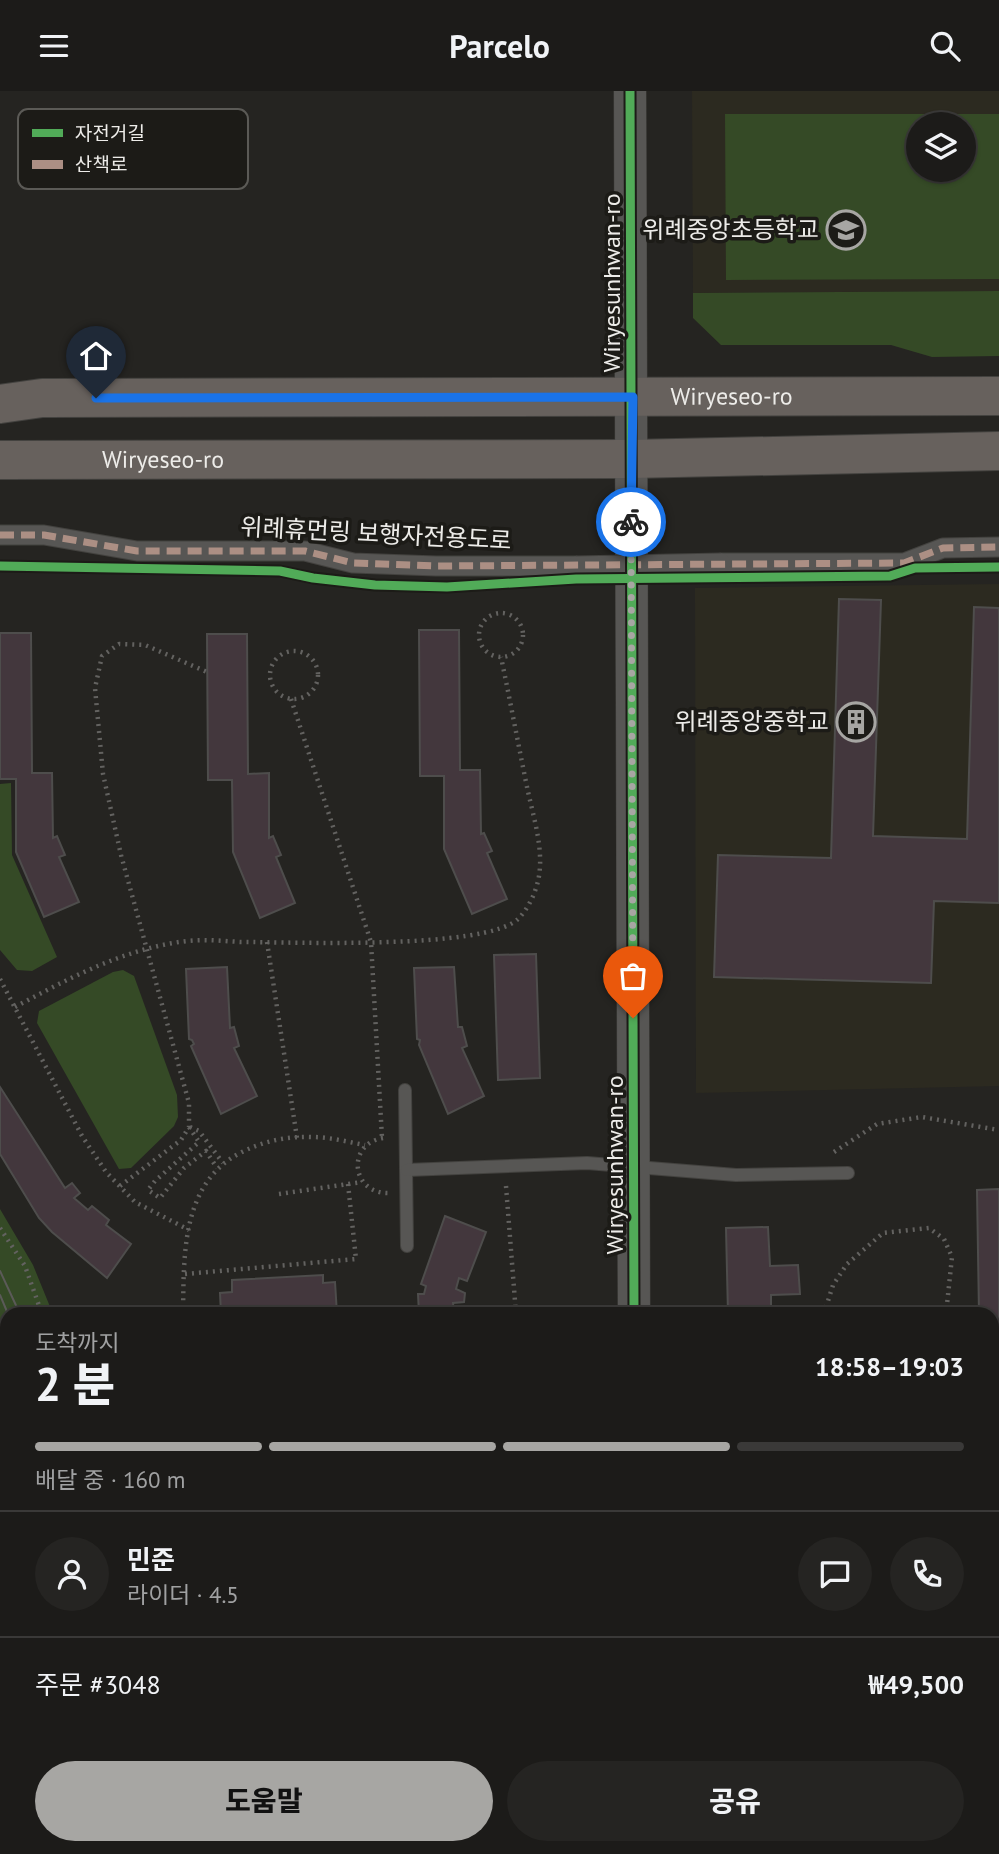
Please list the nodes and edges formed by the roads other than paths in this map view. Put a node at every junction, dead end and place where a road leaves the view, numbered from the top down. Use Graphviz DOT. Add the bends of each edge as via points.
graph roads {
  1 [pos="630,91"];
  2 [pos="999,396"];
  3 [pos="633,397"];
  4 [pos="0,404"];
  5 [pos="999,451"];
  6 [pos="631,459"];
  7 [pos="0,460"];
  8 [pos="0,535"];
  9 [pos="999,548"];
  10 [pos="405,1090"];
  11 [pos="634,1166"];
  12 [pos="407,1170"];
  13 [pos="848,1173"];
  14 [pos="407,1247"];
  15 [pos="634,1307"];
  1 -- 3 [label="street, Wiryesunhwan-ro"];
  2 -- 3 [label="main road, Wiryeseo-ro"];
  3 -- 4 [label="main road, Wiryeseo-ro" via="42,398"];
  3 -- 6 [label="street, Wiryesunhwan-ro"];
  5 -- 6 [label="main road, Wiryeseo-ro"];
  6 -- 7 [label="main road, Wiryeseo-ro"];
  6 -- 11 [label="street, Wiryesunhwan-ro"];
  8 -- 9 [label="street, 위례휴먼링 보행자전용도로, bridge" via="44,535 137,551 305,551 353,563 436,566 904,563 943,548"];
  10 -- 12 [label="lane"];
  11 -- 12 [label="lane" via="587,1163"];
  11 -- 13 [label="lane" via="736,1175"];
  11 -- 15 [label="street, Wiryesunhwan-ro"];
  12 -- 14 [label="lane"];
}
